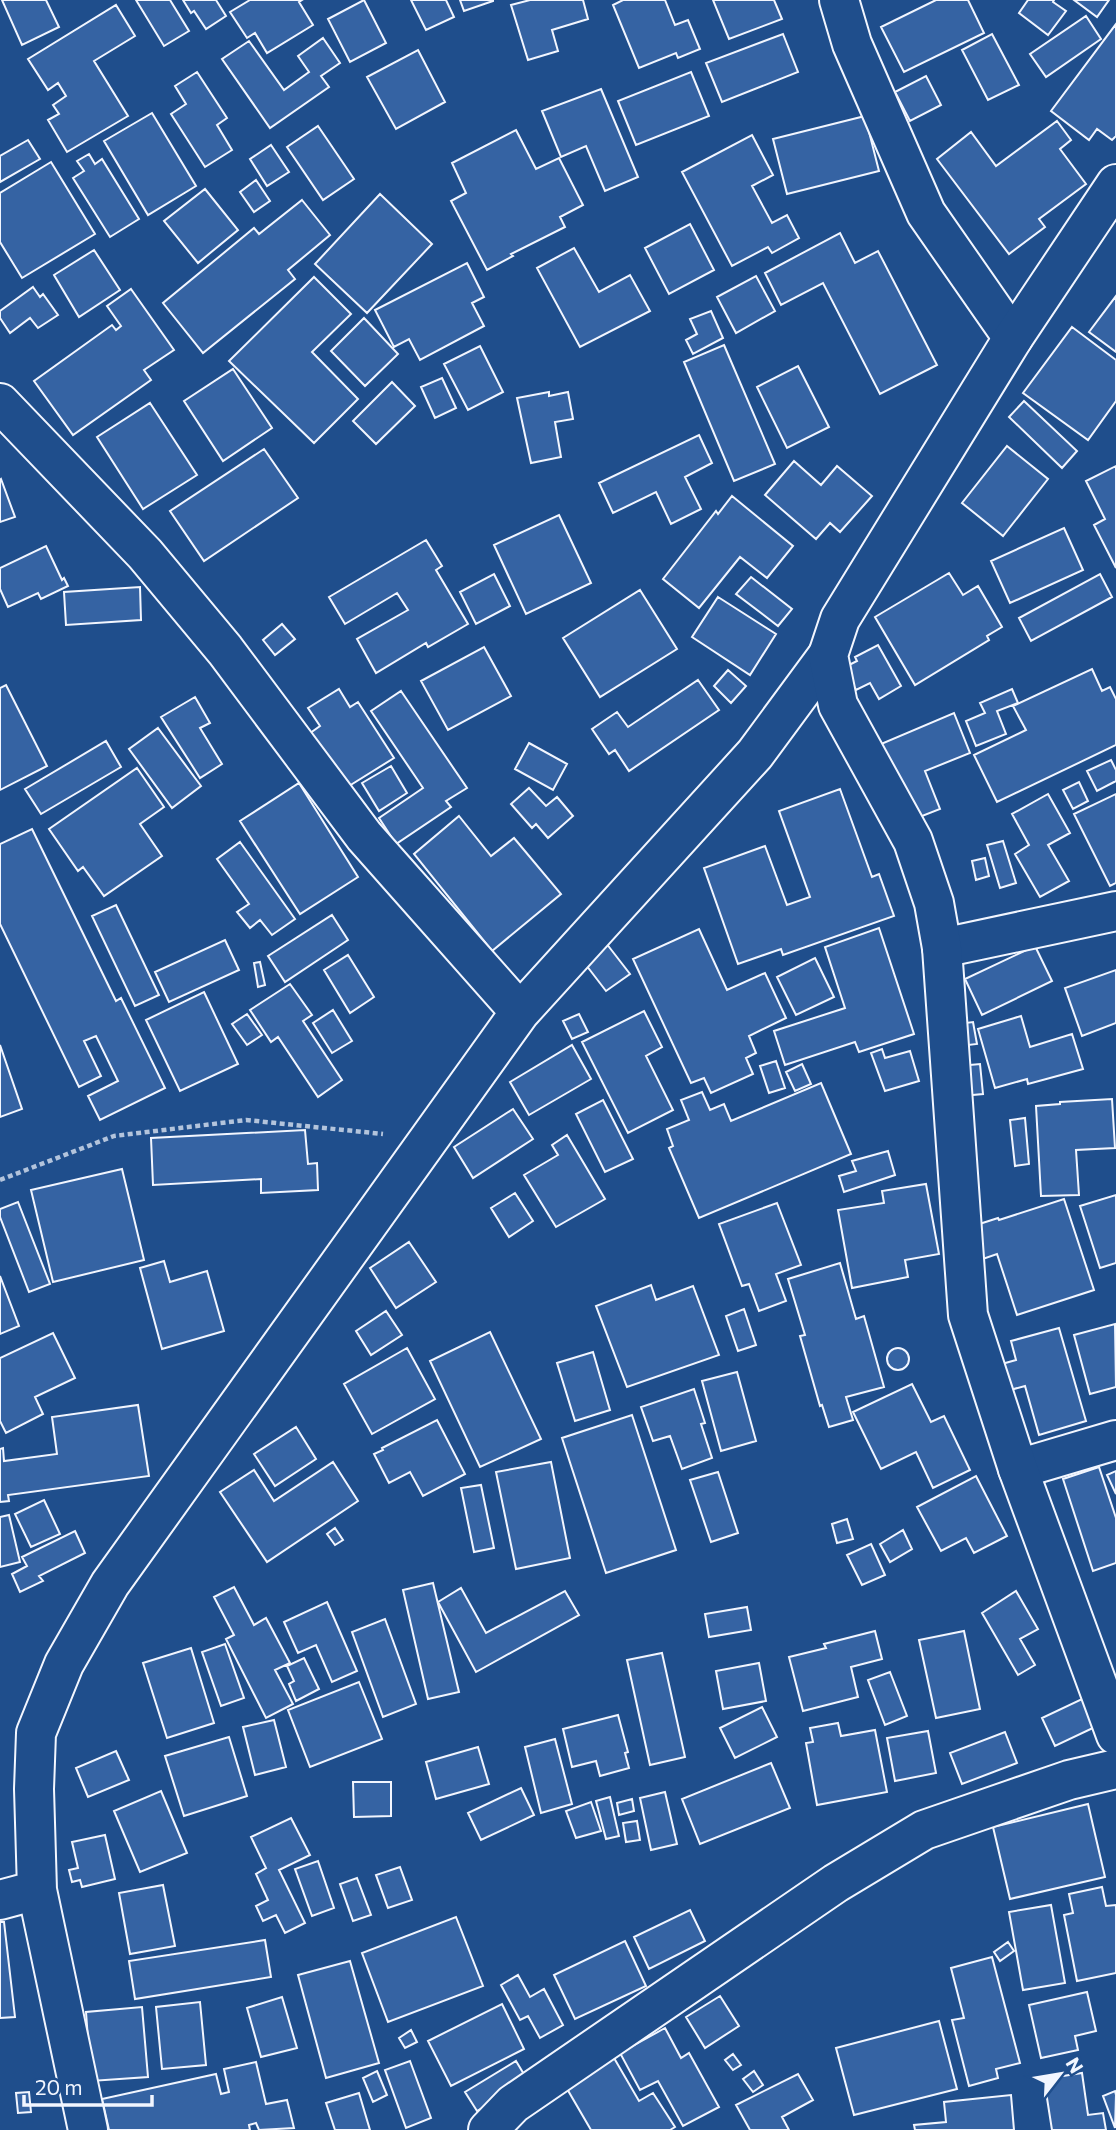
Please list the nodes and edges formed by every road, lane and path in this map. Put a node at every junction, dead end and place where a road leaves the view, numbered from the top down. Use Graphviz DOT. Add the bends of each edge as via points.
graph roads {
  1 [pos="839,0"];
  2 [pos="1116,184"];
  3 [pos="1013,338"];
  4 [pos="0,403"];
  5 [pos="828,655"];
  6 [pos="1116,911"];
  7 [pos="943,948"];
  8 [pos="520,1012"];
  9 [pos="429,1139"];
  10 [pos="0,1180"];
  11 [pos="1116,1440"];
  12 [pos="1018,1469"];
  13 [pos="1116,1735"];
  14 [pos="1116,1769"];
  15 [pos="37,1890"];
  16 [pos="0,1900"];
  17 [pos="88,2130"];
  18 [pos="488,2130"];
  1 -- 3 [label="street" via="852,44 926,213"];
  2 -- 3 [label="street"];
  3 -- 5 [label="street" via="840,619"];
  4 -- 8 [label="street" via="145,554 225,650 364,836"];
  5 -- 7 [label="street" via="838,705 913,841"];
  5 -- 8 [label="street" via="755,754"];
  6 -- 7 [label="street"];
  7 -- 12 [label="street" via="968,1315"];
  8 -- 9 [label="street"];
  9 -- 10 [label="path" via="246,1120 114,1136"];
  9 -- 15 [label="street" via="110,1584 64,1664 36,1733"];
  11 -- 12 [label="street"];
  12 -- 13 [label="street"];
  14 -- 18 [label="street" via="1069,1780 925,1830 836,1883 513,2104"];
  15 -- 16 [label="street"];
  15 -- 17 [label="street"];
}
